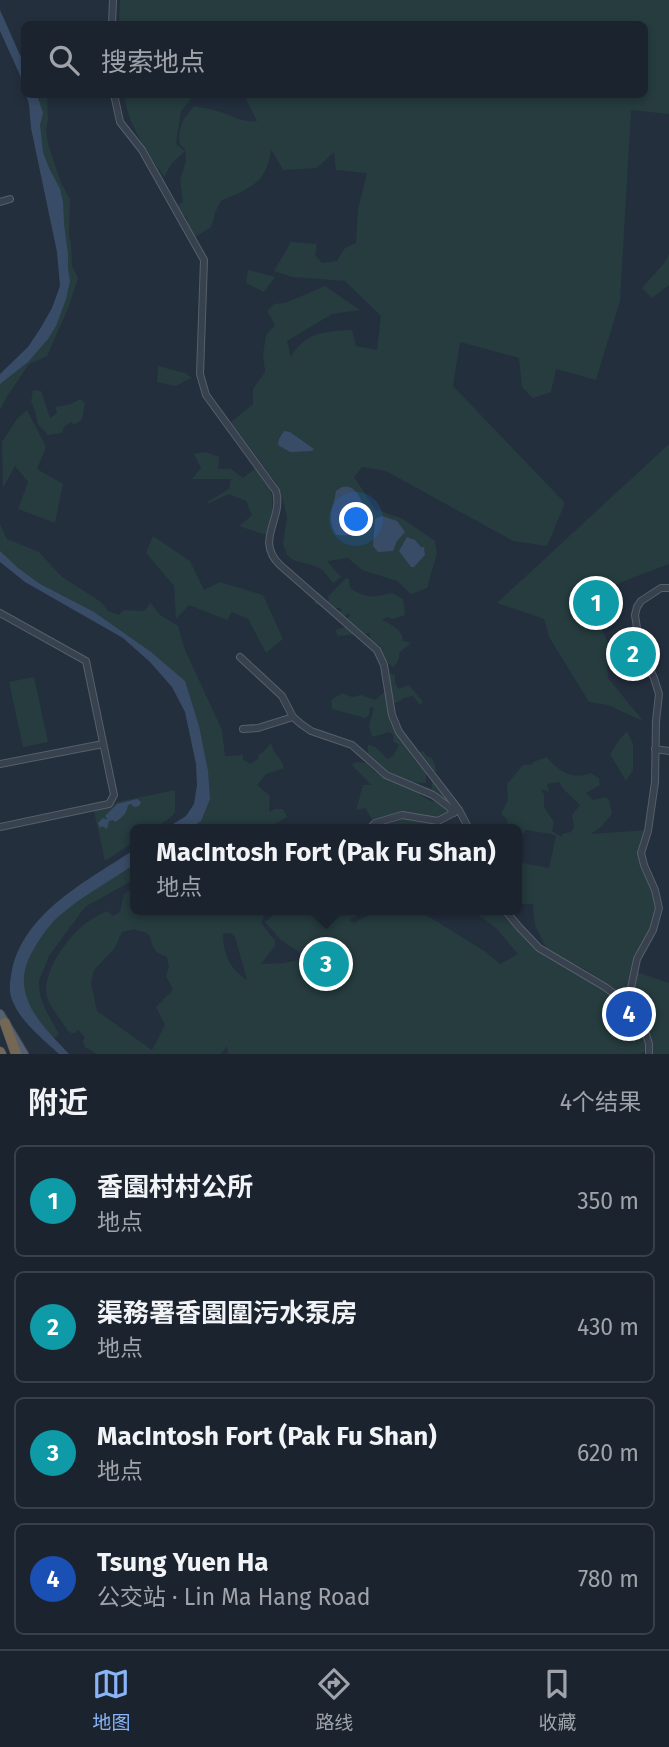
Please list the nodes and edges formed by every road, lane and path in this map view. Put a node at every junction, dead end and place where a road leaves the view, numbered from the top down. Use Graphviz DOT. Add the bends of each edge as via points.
graph roads {
  1 [pos="113,0"];
  2 [pos="112,21"];
  3 [pos="115,98"];
  4 [pos="10,199"];
  5 [pos="0,201"];
  6 [pos="669,588"];
  7 [pos="0,613"];
  8 [pos="240,657"];
  9 [pos="293,717"];
  10 [pos="243,729"];
  11 [pos="103,744"];
  12 [pos="655,749"];
  13 [pos="669,751"];
  14 [pos="0,764"];
  15 [pos="456,811"];
  16 [pos="373,824"];
  17 [pos="465,824"];
  18 [pos="0,827"];
  19 [pos="509,915"];
  20 [pos="628,1008"];
  21 [pos="2,1018"];
  22 [pos="16,1054"];
  23 [pos="24,1054"];
  24 [pos="649,1054"];
  1 -- 2 [label="street"];
  3 -- 15 [label="street" via="120,122 142,150 204,260 203,387 276,491 278,504 269,541 272,554 377,650 399,732"];
  4 -- 5 [label="street"];
  6 -- 12 [label="street" via="641,601 635,615 640,648 660,694"];
  7 -- 11 [label="street" via="86,661"];
  8 -- 9 [label="street" via="282,696"];
  9 -- 10 [label="street"];
  9 -- 15 [label="street" via="311,731 352,745 386,775 433,795"];
  11 -- 14 [label="street"];
  11 -- 18 [label="street" via="114,795 109,804"];
  12 -- 13 [label="street"];
  12 -- 20 [label="street" via="649,827 641,855 659,911 637,959 631,988 634,1003"];
  15 -- 16 [label="street" via="438,821 402,815"];
  15 -- 17 [label="street"];
  19 -- 20 [label="street" via="537,946 609,989"];
  20 -- 24 [label="street" via="646,1034"];
  21 -- 22 [label="highway"];
  21 -- 23 [label="main road"];
}
